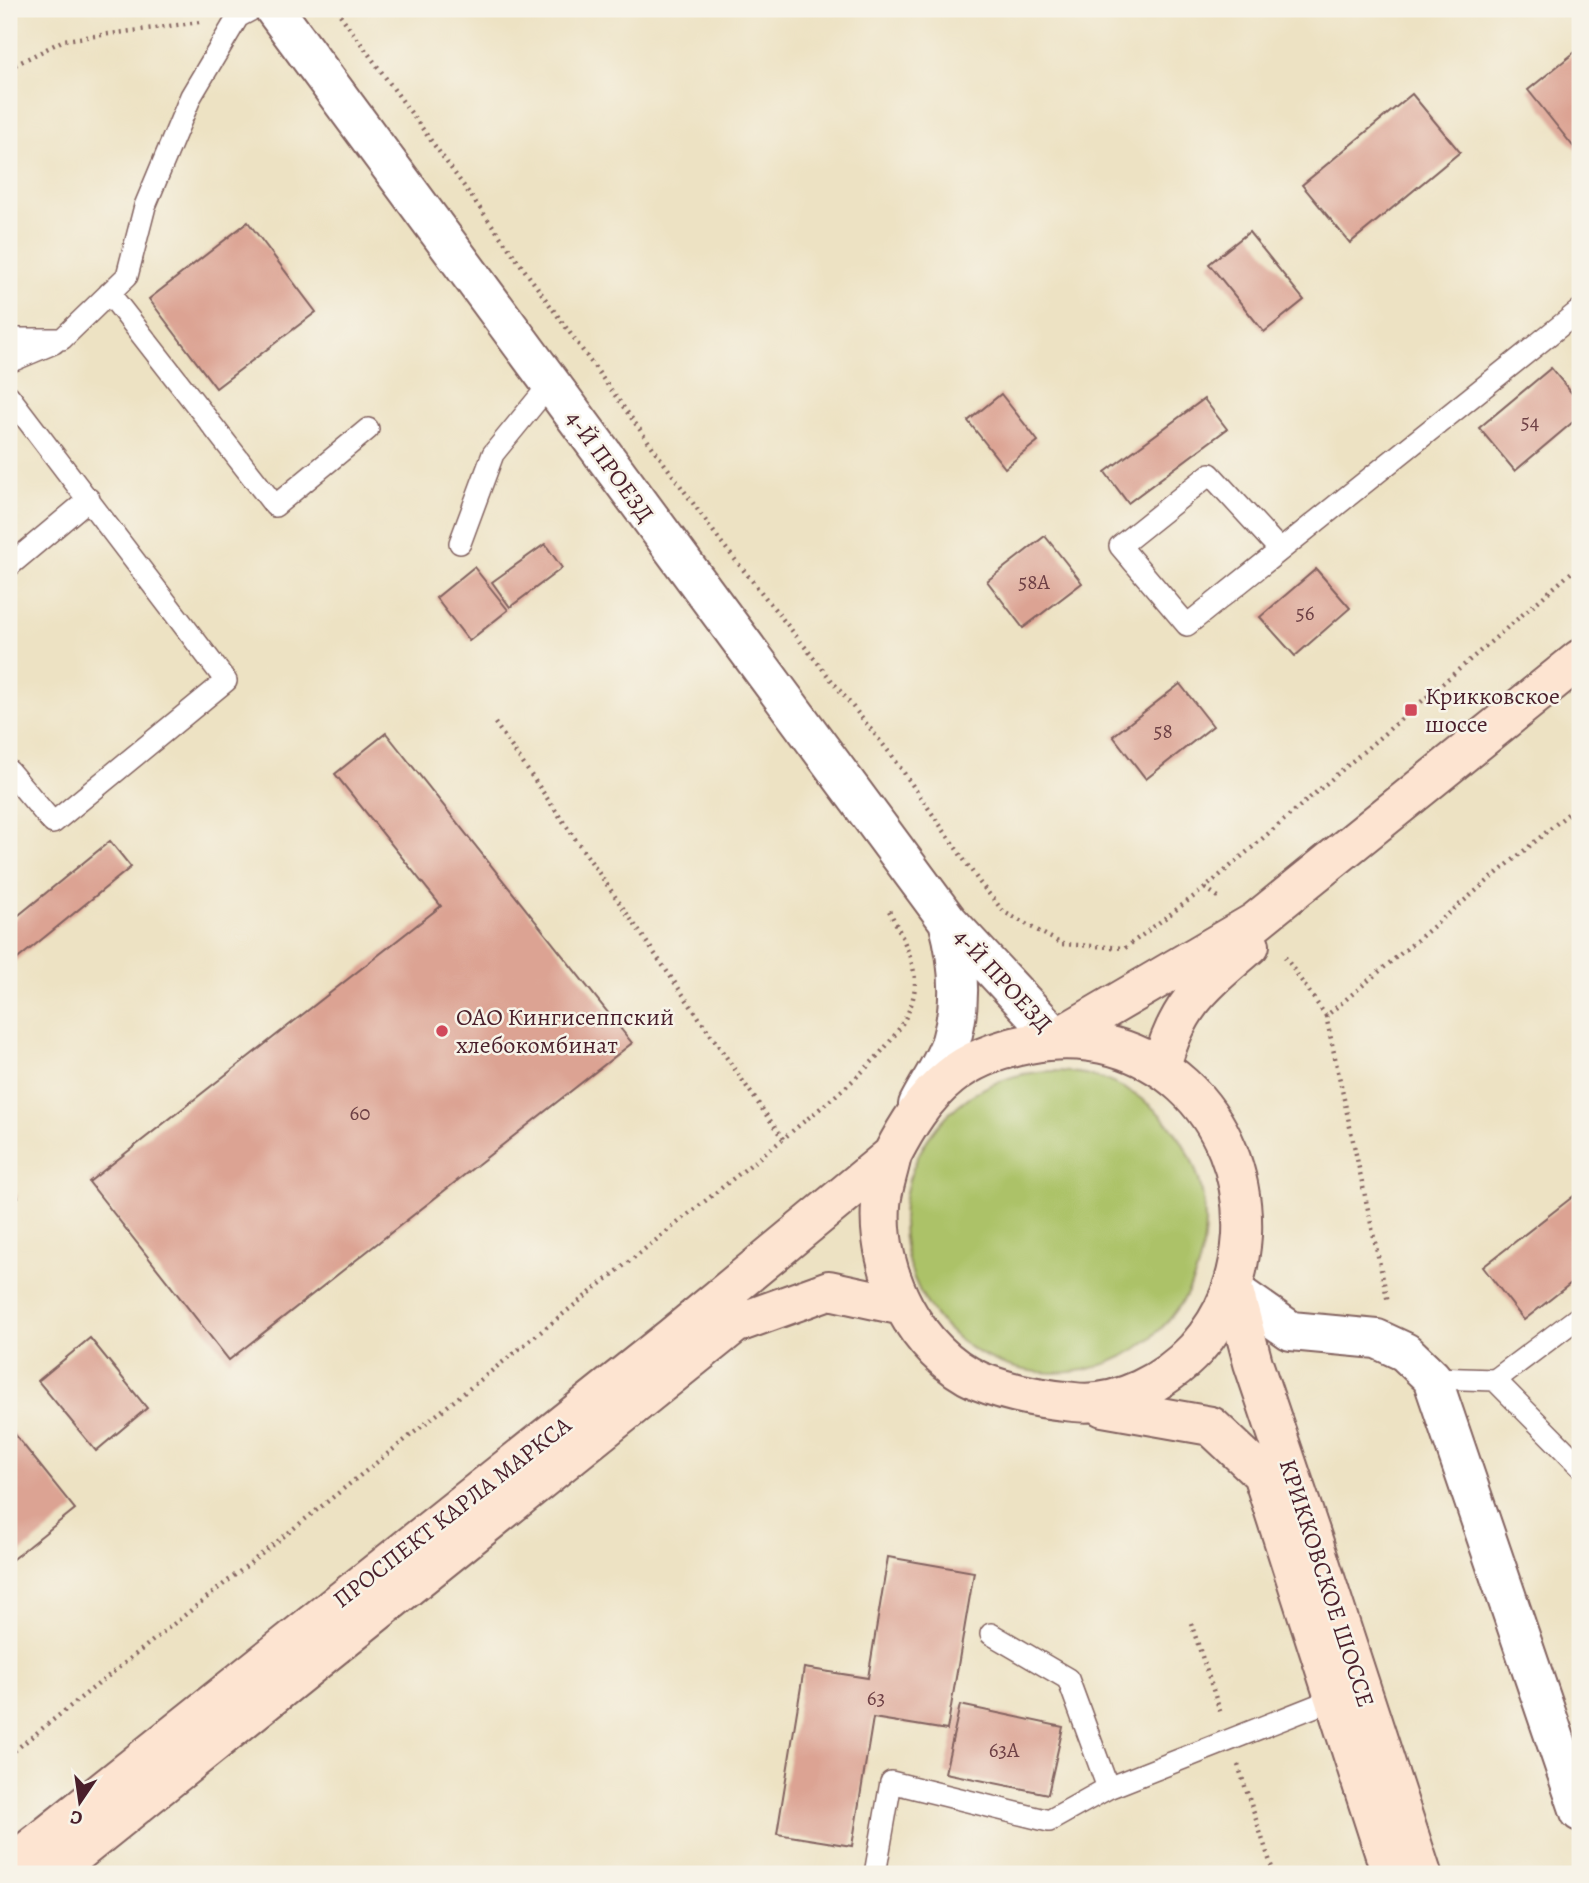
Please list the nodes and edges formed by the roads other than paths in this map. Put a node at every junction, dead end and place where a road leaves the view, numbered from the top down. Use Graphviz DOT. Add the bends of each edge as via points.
graph roads {
  1 [pos="255,12"];
  2 [pos="109,293"];
  3 [pos="1580,310"];
  4 [pos="9,339"];
  5 [pos="62,339"];
  6 [pos="9,362"];
  7 [pos="551,383"];
  8 [pos="9,396"];
  9 [pos="368,429"];
  10 [pos="89,499"];
  11 [pos="460,542"];
  12 [pos="1280,550"];
  13 [pos="9,566"];
  14 [pos="1580,659"];
  15 [pos="1580,678"];
  16 [pos="9,771"];
  17 [pos="948,922"];
  18 [pos="1057,1038"];
  19 [pos="1161,1067"];
  20 [pos="911,1118"];
  21 [pos="892,1155"];
  22 [pos="1234,1290"];
  23 [pos="903,1306"];
  24 [pos="1580,1316"];
  25 [pos="1432,1378"];
  26 [pos="1495,1380"];
  27 [pos="1082,1403"];
  28 [pos="1580,1466"];
  29 [pos="991,1633"];
  30 [pos="1349,1693"];
  31 [pos="1108,1788"];
  32 [pos="1580,1812"];
  33 [pos="9,1866"];
  34 [pos="51,1874"];
  35 [pos="875,1874"];
  36 [pos="1391,1874"];
  37 [pos="1422,1874"];
  1 -- 2 [label="lane" via="191,96 145,206 127,276"];
  1 -- 7 [label="street, 4-Й ПРОЕЗД"];
  2 -- 5 [label="lane"];
  2 -- 9 [label="lane" via="275,506"];
  3 -- 12 [label="lane"];
  4 -- 5 [label="lane"];
  5 -- 6 [label="lane"];
  7 -- 11 [label="lane" via="493,454"];
  7 -- 17 [label="street, 4-Й ПРОЕЗД"];
  8 -- 10 [label="lane"];
  10 -- 13 [label="lane"];
  10 -- 16 [label="lane" via="226,681 53,823"];
  12 -- 12 [label="lane" via="1187,625 1119,546 1210,474"];
  14 -- 18 [label="main road, ПРОСПЕКТ КАРЛА МАРКСА" via="1255,922"];
  15 -- 19 [label="main road" via="1266,930 1194,994 1169,1038"];
  17 -- 18 [label="street, 4-Й ПРОЕЗД"];
  17 -- 20 [label="street, 4-Й ПРОЕЗД" via="958,958 959,995 950,1042"];
  18 -- 19 [label="main road, ПРОСПЕКТ КАРЛА МАРКСА" via="1111,1045"];
  18 -- 20 [label="main road, ПРОСПЕКТ КАРЛА МАРКСА" via="991,1054 951,1076"];
  19 -- 22 [label="main road, ПРОСПЕКТ КАРЛА МАРКСА" via="1202,1103 1230,1149 1243,1202 1241,1256"];
  20 -- 21 [label="main road, ПРОСПЕКТ КАРЛА МАРКСА"];
  21 -- 23 [label="main road, ПРОСПЕКТ КАРЛА МАРКСА" via="881,1205 884,1258"];
  21 -- 33 [label="main road, ПРОСПЕКТ КАРЛА МАРКСА" via="672,1337"];
  22 -- 25 [label="street" via="1291,1331 1377,1339 1398,1348"];
  22 -- 27 [label="main road, ПРОСПЕКТ КАРЛА МАРКСА" via="1211,1332 1184,1362 1138,1393"];
  22 -- 30 [label="main road, КРИККОВСКОЕ ШОССЕ"];
  23 -- 27 [label="main road, ПРОСПЕКТ КАРЛА МАРКСА" via="934,1348 976,1380 1027,1397"];
  23 -- 34 [label="main road" via="829,1290 735,1324"];
  24 -- 26 [label="lane"];
  25 -- 26 [label="lane"];
  25 -- 32 [label="street"];
  26 -- 28 [label="lane"];
  27 -- 30 [label="main road" via="1211,1426 1262,1474"];
  29 -- 31 [label="lane" via="1068,1679"];
  30 -- 31 [label="lane"];
  30 -- 36 [label="main road"];
  30 -- 37 [label="main road, КРИККОВСКОЕ ШОССЕ"];
  31 -- 35 [label="lane" via="1049,1821 891,1782"];
}
